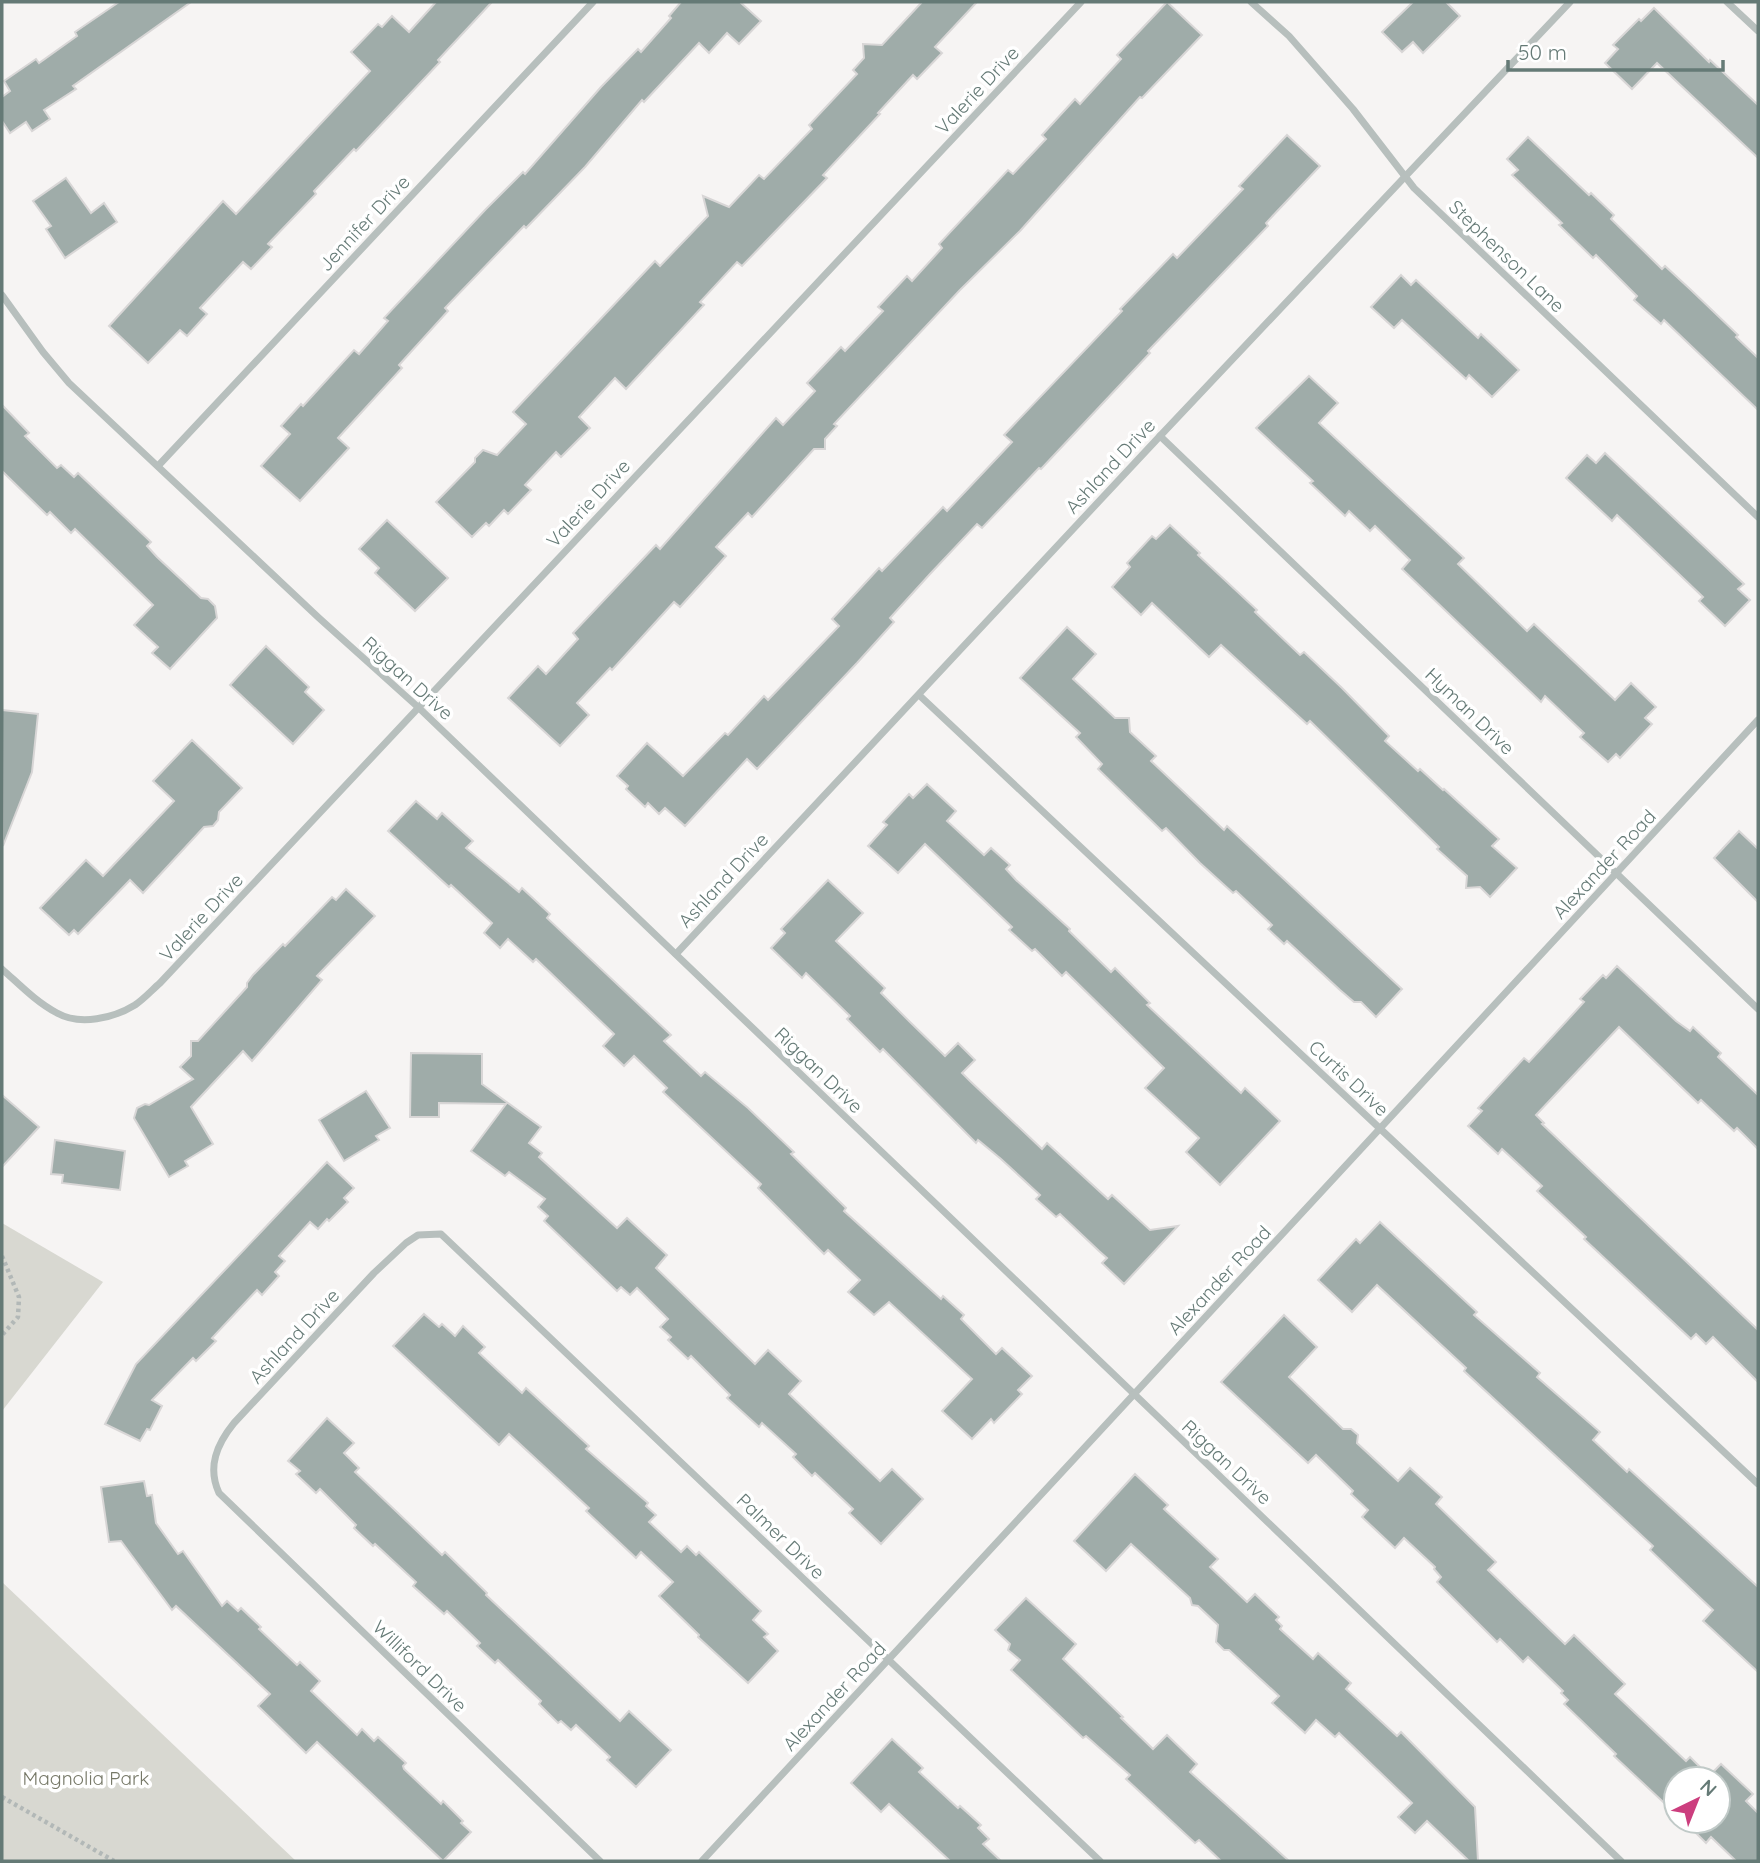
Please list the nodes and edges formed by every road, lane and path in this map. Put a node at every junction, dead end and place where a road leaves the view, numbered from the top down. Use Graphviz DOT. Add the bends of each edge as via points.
graph roads {
  1 [pos="593,2"];
  2 [pos="1081,2"];
  3 [pos="1251,2"];
  4 [pos="1570,2"];
  5 [pos="1727,2"];
  6 [pos="1758,31"];
  7 [pos="1405,178"];
  8 [pos="2,295"];
  9 [pos="1160,436"];
  10 [pos="158,466"];
  11 [pos="1758,517"];
  12 [pos="919,695"];
  13 [pos="419,708"];
  14 [pos="1758,720"];
  15 [pos="1617,873"];
  16 [pos="676,954"];
  17 [pos="2,969"];
  18 [pos="1758,1009"];
  19 [pos="1380,1129"];
  20 [pos="441,1234"];
  21 [pos="2,1256"];
  22 [pos="2,1335"];
  23 [pos="1133,1395"];
  24 [pos="1758,1484"];
  25 [pos="219,1493"];
  26 [pos="888,1660"];
  27 [pos="2,1797"];
  28 [pos="114,1861"];
  29 [pos="600,1861"];
  30 [pos="702,1861"];
  31 [pos="1100,1861"];
  32 [pos="1621,1861"];
  1 -- 10 [label="street, Jennifer Drive"];
  2 -- 13 [label="street, Valerie Drive"];
  3 -- 7 [label="street, Stephenson Lane" via="1289,36 1353,109"];
  4 -- 7 [label="street, Ashland Drive"];
  5 -- 6 [label="street"];
  7 -- 9 [label="street, Ashland Drive"];
  7 -- 11 [label="street, Stephenson Lane"];
  8 -- 10 [label="street, Riggan Drive" via="69,383"];
  9 -- 12 [label="street, Ashland Drive"];
  9 -- 15 [label="street, Hyman Drive"];
  10 -- 13 [label="street, Riggan Drive"];
  12 -- 16 [label="street, Ashland Drive"];
  12 -- 19 [label="street, Curtis Drive"];
  13 -- 16 [label="street, Riggan Drive"];
  13 -- 17 [label="street, Valerie Drive" via="160,983 135,1004 111,1016 91,1019 59,1015"];
  14 -- 15 [label="street, Alexander Road"];
  15 -- 18 [label="street, Hyman Drive"];
  15 -- 19 [label="street, Alexander Road"];
  16 -- 23 [label="street, Riggan Drive"];
  19 -- 23 [label="street, Alexander Road"];
  19 -- 24 [label="street, Curtis Drive"];
  20 -- 25 [label="street, Ashland Drive" via="418,1235 406,1243 234,1423 218,1446 212,1471"];
  20 -- 26 [label="street, Palmer Drive"];
  21 -- 22 [label="path" via="19,1297 18,1317"];
  23 -- 26 [label="street, Alexander Road"];
  23 -- 32 [label="street, Riggan Drive"];
  25 -- 29 [label="street, Williford Drive"];
  26 -- 30 [label="street, Alexander Road"];
  26 -- 31 [label="street, Palmer Drive"];
  27 -- 28 [label="path"];
}
